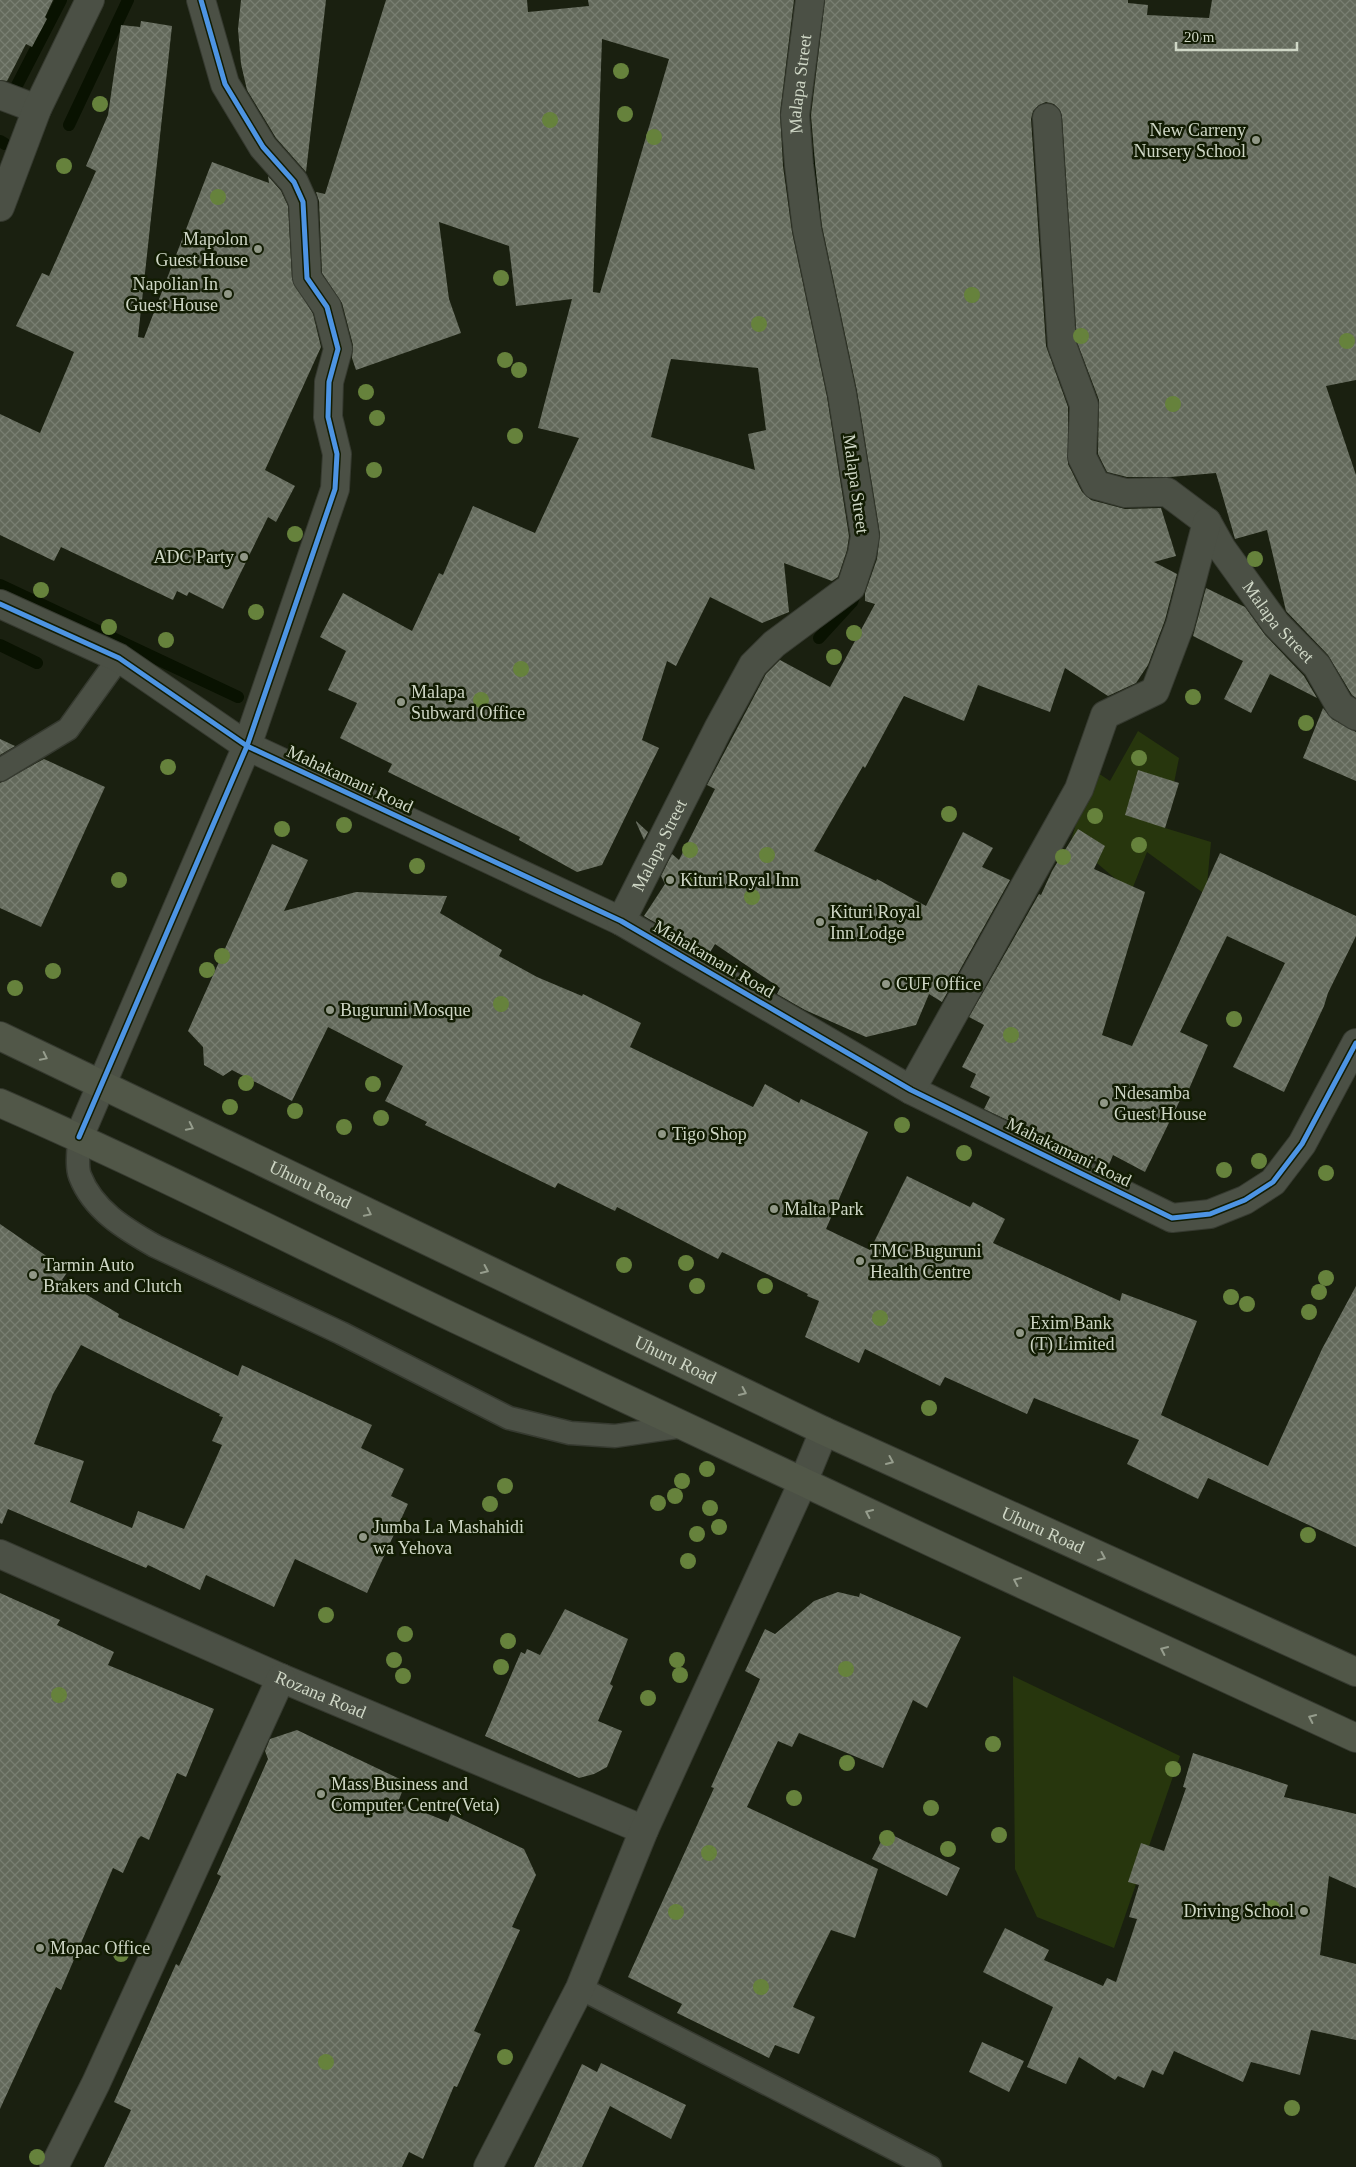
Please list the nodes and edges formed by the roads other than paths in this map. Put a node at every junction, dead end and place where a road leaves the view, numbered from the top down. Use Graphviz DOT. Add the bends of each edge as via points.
graph roads {
  1 [pos="90,0"];
  2 [pos="201,0"];
  3 [pos="810,0"];
  4 [pos="0,95"];
  5 [pos="37,109"];
  6 [pos="1047,118"];
  7 [pos="0,207"];
  8 [pos="1207,522"];
  9 [pos="0,604"];
  10 [pos="119,658"];
  11 [pos="1356,716"];
  12 [pos="247,746"];
  13 [pos="0,770"];
  14 [pos="621,921"];
  15 [pos="0,1036"];
  16 [pos="1356,1043"];
  17 [pos="103,1085"];
  18 [pos="911,1090"];
  19 [pos="0,1102"];
  20 [pos="79,1138"];
  21 [pos="684,1426"];
  22 [pos="824,1430"];
  23 [pos="803,1482"];
  24 [pos="0,1554"];
  25 [pos="1356,1672"];
  26 [pos="281,1678"];
  27 [pos="1356,1738"];
  28 [pos="644,1830"];
  29 [pos="580,1988"];
  30 [pos="54,2167"];
  31 [pos="488,2167"];
  32 [pos="930,2167"];
  1 -- 5 [label="street"];
  2 -- 12 [label="street" via="225,84 264,148 294,182 303,202 307,278 327,307 338,349 329,382 328,417 337,454 335,489"];
  3 -- 14 [label="street, Malapa Street" via="795,116 799,165 807,229 842,394 865,536 862,554 851,587 774,644 753,665"];
  4 -- 5 [label="street"];
  5 -- 7 [label="street"];
  6 -- 8 [label="street, Malapa Street" via="1062,346 1084,405 1082,457 1096,486 1125,493 1167,492"];
  8 -- 11 [label="street, Malapa Street" via="1222,550 1276,624 1317,666 1340,706"];
  8 -- 18 [label="street" via="1180,625 1155,691 1105,715 1079,789"];
  9 -- 10 [label="street, Mahakamani Road"];
  10 -- 12 [label="street, Mahakamani Road"];
  10 -- 13 [label="lane" via="68,729"];
  12 -- 14 [label="street, Mahakamani Road"];
  12 -- 17 [label="street"];
  14 -- 18 [label="street, Mahakamani Road"];
  15 -- 17 [label="main road, Uhuru Road, one-way"];
  16 -- 18 [label="street, Mahakamani Road" via="1302,1144 1273,1182 1245,1200 1210,1214 1172,1218"];
  17 -- 20 [label="street"];
  17 -- 22 [label="main road, Uhuru Road, one-way"];
  19 -- 20 [label="main road"];
  20 -- 21 [label="main road"];
  20 -- 21 [label="lane" via="79,1175 100,1208 125,1229 509,1418 570,1432 615,1436"];
  21 -- 23 [label="main road"];
  22 -- 23 [label="street"];
  22 -- 25 [label="main road, Uhuru Road, one-way"];
  27 -- 23 [label="main road, one-way"];
  23 -- 28 [label="street"];
  24 -- 26 [label="street, Rozana Road"];
  26 -- 28 [label="street, Rozana Road"];
  26 -- 30 [label="street" via="100,2074"];
  28 -- 29 [label="street"];
  29 -- 31 [label="street"];
  29 -- 32 [label="lane"];
}
